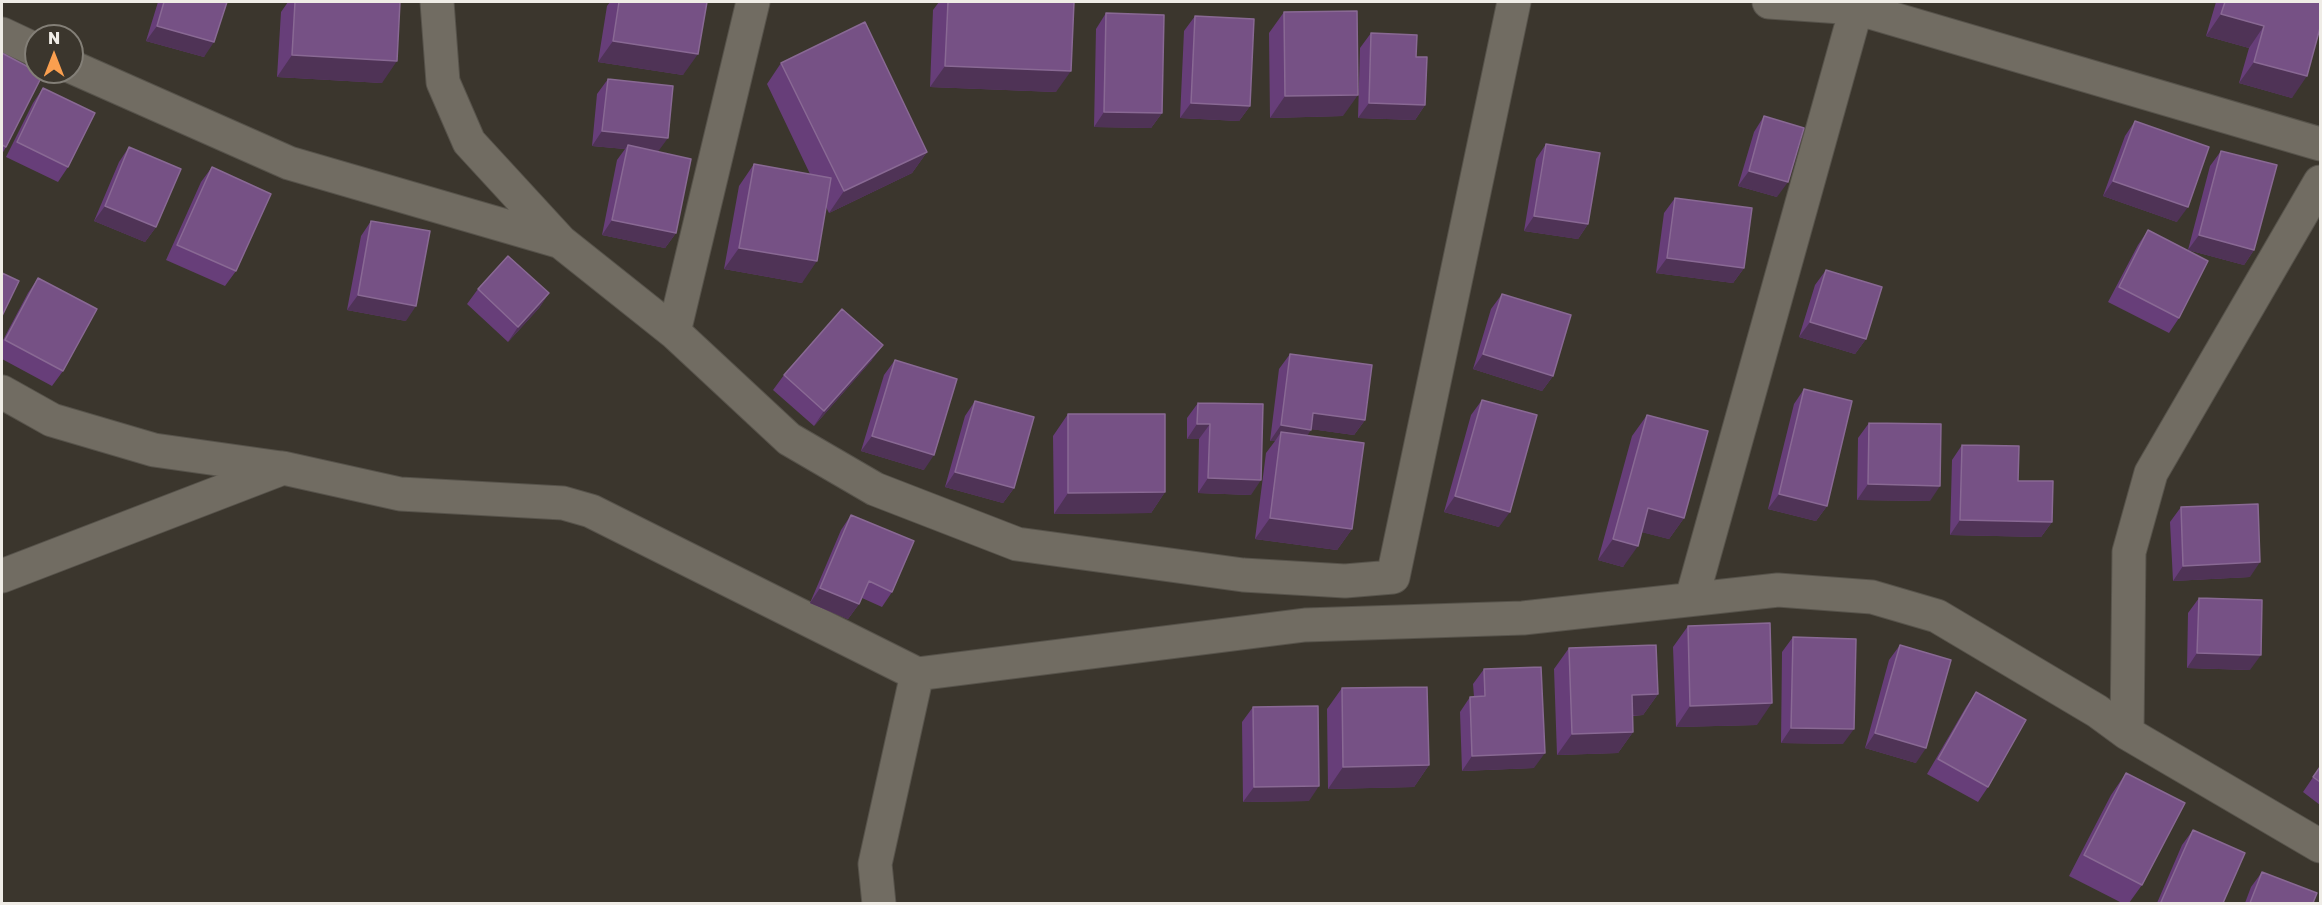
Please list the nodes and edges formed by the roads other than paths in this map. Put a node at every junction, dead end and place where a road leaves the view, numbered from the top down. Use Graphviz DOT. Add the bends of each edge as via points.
graph roads {
  1 [pos="436,2"];
  2 [pos="753,2"];
  3 [pos="1514,2"];
  4 [pos="1769,2"];
  5 [pos="1857,5"];
  6 [pos="2,34"];
  7 [pos="24,44"];
  8 [pos="84,72"];
  9 [pos="2320,144"];
  10 [pos="2320,182"];
  11 [pos="561,242"];
  12 [pos="674,332"];
  13 [pos="2,392"];
  14 [pos="283,468"];
  15 [pos="2,576"];
  16 [pos="1393,577"];
  17 [pos="1692,598"];
  18 [pos="1393,621"];
  19 [pos="917,674"];
  20 [pos="2127,733"];
  21 [pos="2320,846"];
  22 [pos="879,903"];
  1 -- 11 [label="street" via="443,81 469,142"];
  2 -- 12 [label="street"];
  3 -- 16 [label="street"];
  4 -- 5 [label="street"];
  5 -- 9 [label="street"];
  5 -- 17 [label="street"];
  6 -- 7 [label="street"];
  8 -- 11 [label="street" via="289,163"];
  10 -- 20 [label="street" via="2151,473 2129,552"];
  11 -- 12 [label="street"];
  12 -- 16 [label="street" via="789,439 875,489 1017,544 1243,575 1345,581"];
  13 -- 14 [label="street" via="52,420 154,450"];
  14 -- 15 [label="street"];
  14 -- 19 [label="street" via="400,494 563,502 591,511"];
  16 -- 18 [label="street"];
  17 -- 18 [label="street" via="1523,618"];
  17 -- 20 [label="street" via="1778,590 1848,595 1872,597 1937,616 2097,711"];
  18 -- 19 [label="street" via="1305,625"];
  19 -- 22 [label="street" via="875,864"];
  20 -- 21 [label="street"];
}
